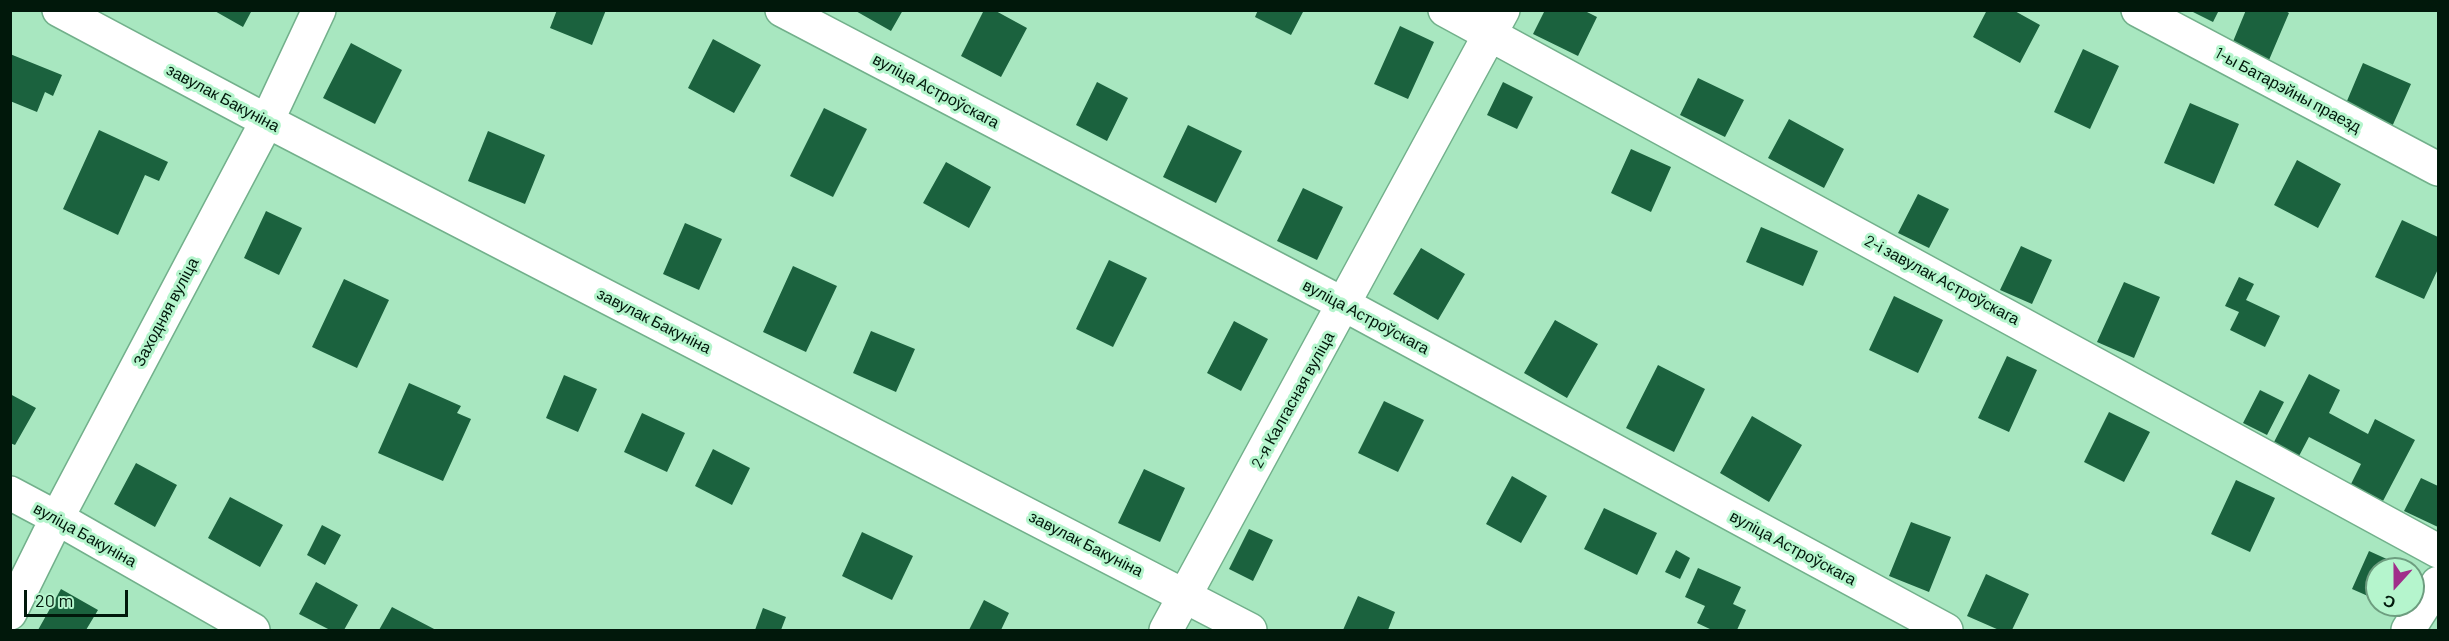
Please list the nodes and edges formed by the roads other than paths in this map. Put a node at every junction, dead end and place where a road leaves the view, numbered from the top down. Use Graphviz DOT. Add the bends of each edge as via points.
graph roads {
  1 [pos="59,10"];
  2 [pos="320,10"];
  3 [pos="782,10"];
  4 [pos="1445,10"];
  5 [pos="2138,10"];
  6 [pos="1496,23"];
  7 [pos="267,121"];
  8 [pos="2439,169"];
  9 [pos="1345,305"];
  10 [pos="10,493"];
  11 [pos="57,518"];
  12 [pos="2439,551"];
  13 [pos="2439,583"];
  14 [pos="1185,595"];
  15 [pos="10,613"];
  16 [pos="253,630"];
  17 [pos="1166,630"];
  18 [pos="1250,630"];
  19 [pos="1946,630"];
  20 [pos="2408,630"];
  1 -- 7 [label="street, завулак Бакуніна"];
  2 -- 7 [label="street, Заходняя вуліца"];
  3 -- 9 [label="street, вуліца Астроўскага"];
  4 -- 6 [label="street, 2-і завулак Астроўскага"];
  5 -- 8 [label="street, 1-ы Батарэйны праезд"];
  6 -- 9 [label="street, 2-я Калгасная вуліца"];
  6 -- 12 [label="street, 2-і завулак Астроўскага"];
  7 -- 11 [label="street, Заходняя вуліца"];
  7 -- 14 [label="street, завулак Бакуніна"];
  9 -- 14 [label="street, 2-я Калгасная вуліца"];
  9 -- 19 [label="street, вуліца Астроўскага"];
  10 -- 11 [label="street, вуліца Бакуніна"];
  11 -- 15 [label="street, Заходняя вуліца"];
  11 -- 16 [label="street, вуліца Бакуніна"];
  13 -- 20 [label="street"];
  14 -- 17 [label="street, 2-я Калгасная вуліца"];
  14 -- 18 [label="street, завулак Бакуніна"];
}
